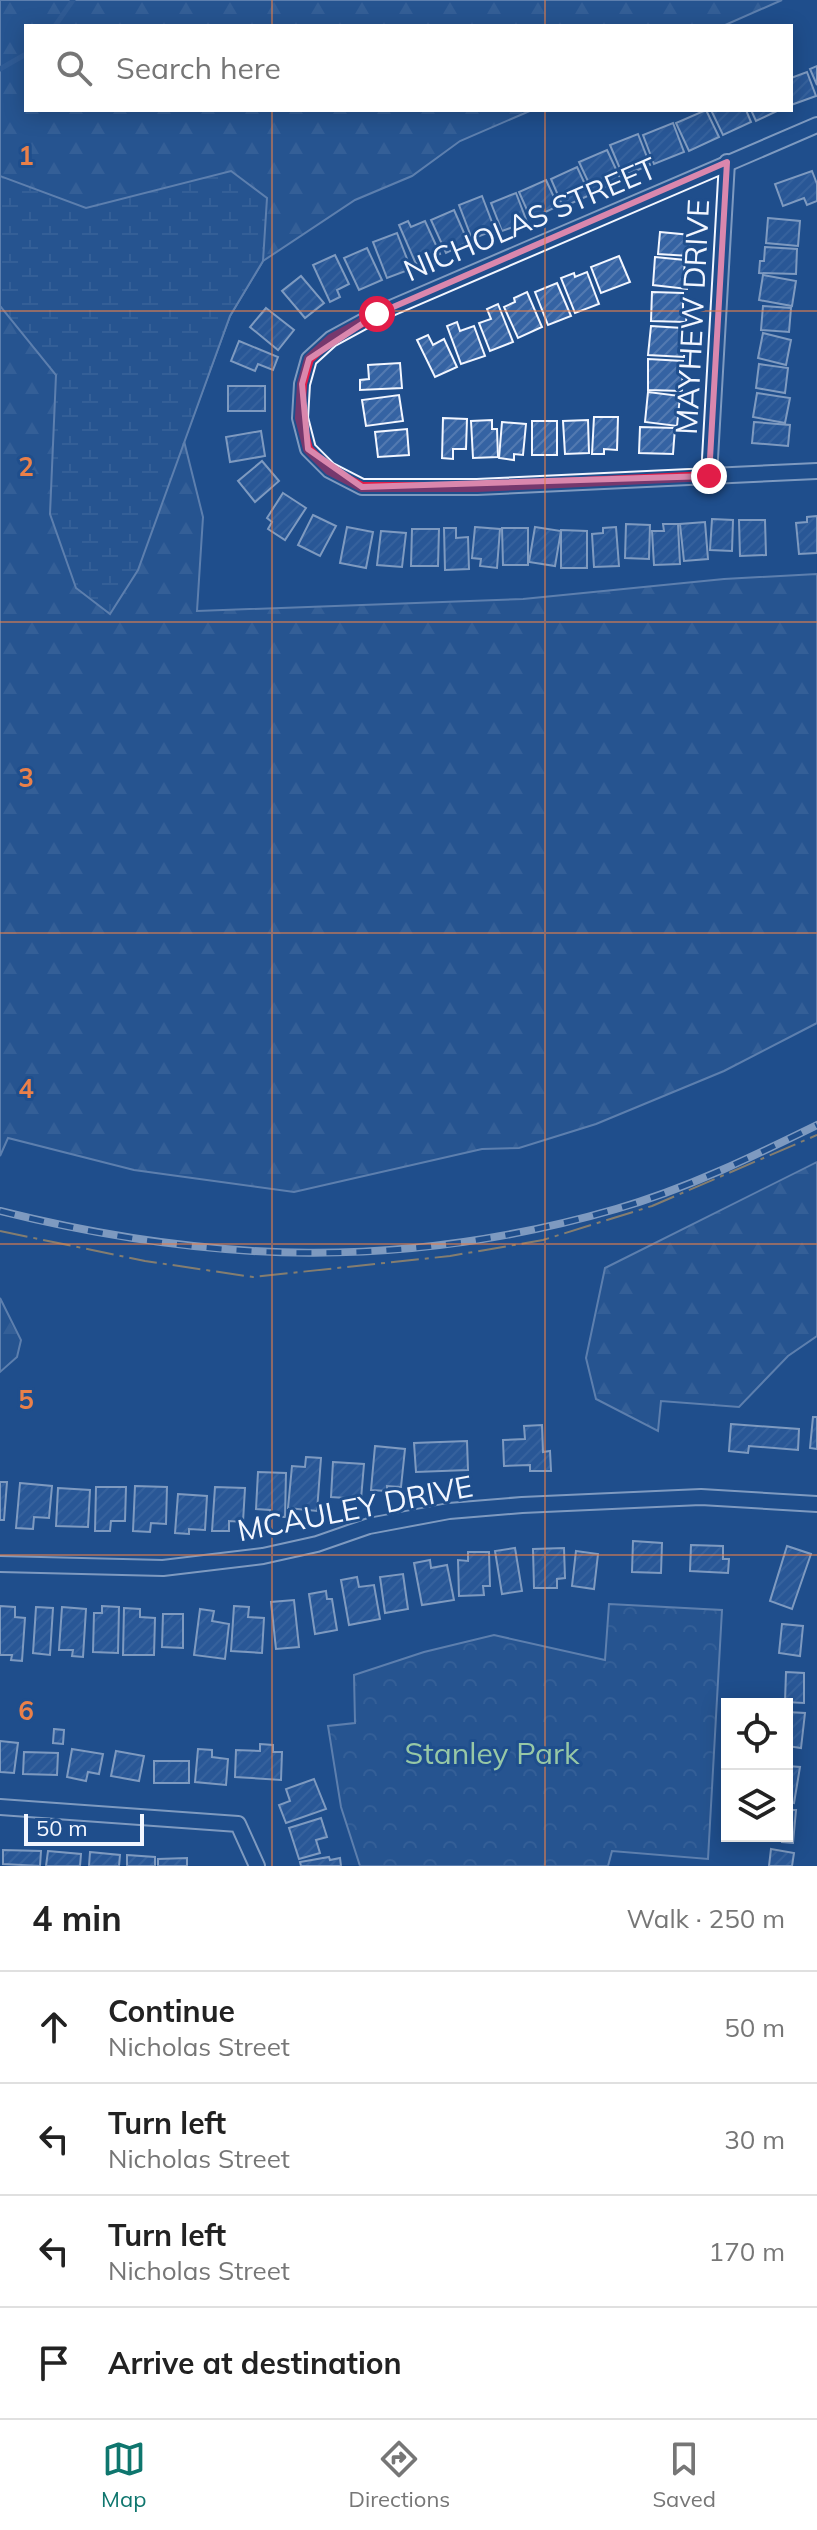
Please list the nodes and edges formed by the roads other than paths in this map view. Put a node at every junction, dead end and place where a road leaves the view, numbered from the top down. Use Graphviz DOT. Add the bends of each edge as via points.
graph roads {
  1 [pos="817,125"];
  2 [pos="727,162"];
  3 [pos="817,471"];
  4 [pos="709,476"];
  5 [pos="817,1504"];
  6 [pos="0,1564"];
  7 [pos="0,1807"];
  8 [pos="257,1866"];
  1 -- 2 [label="street, NICHOLAS STREET"];
  2 -- 4 [label="street, MAYHEW DRIVE"];
  2 -- 4 [label="street, NICHOLAS STREET" via="377,314 331,339 309,359 300,418 308,449 329,470 362,487"];
  3 -- 4 [label="street, NICHOLAS STREET"];
  5 -- 6 [label="street, MCAULEY DRIVE" via="701,1497 522,1505 449,1511 369,1526 263,1556 163,1568"];
  7 -- 8 [label="street" via="238,1824"];
}
